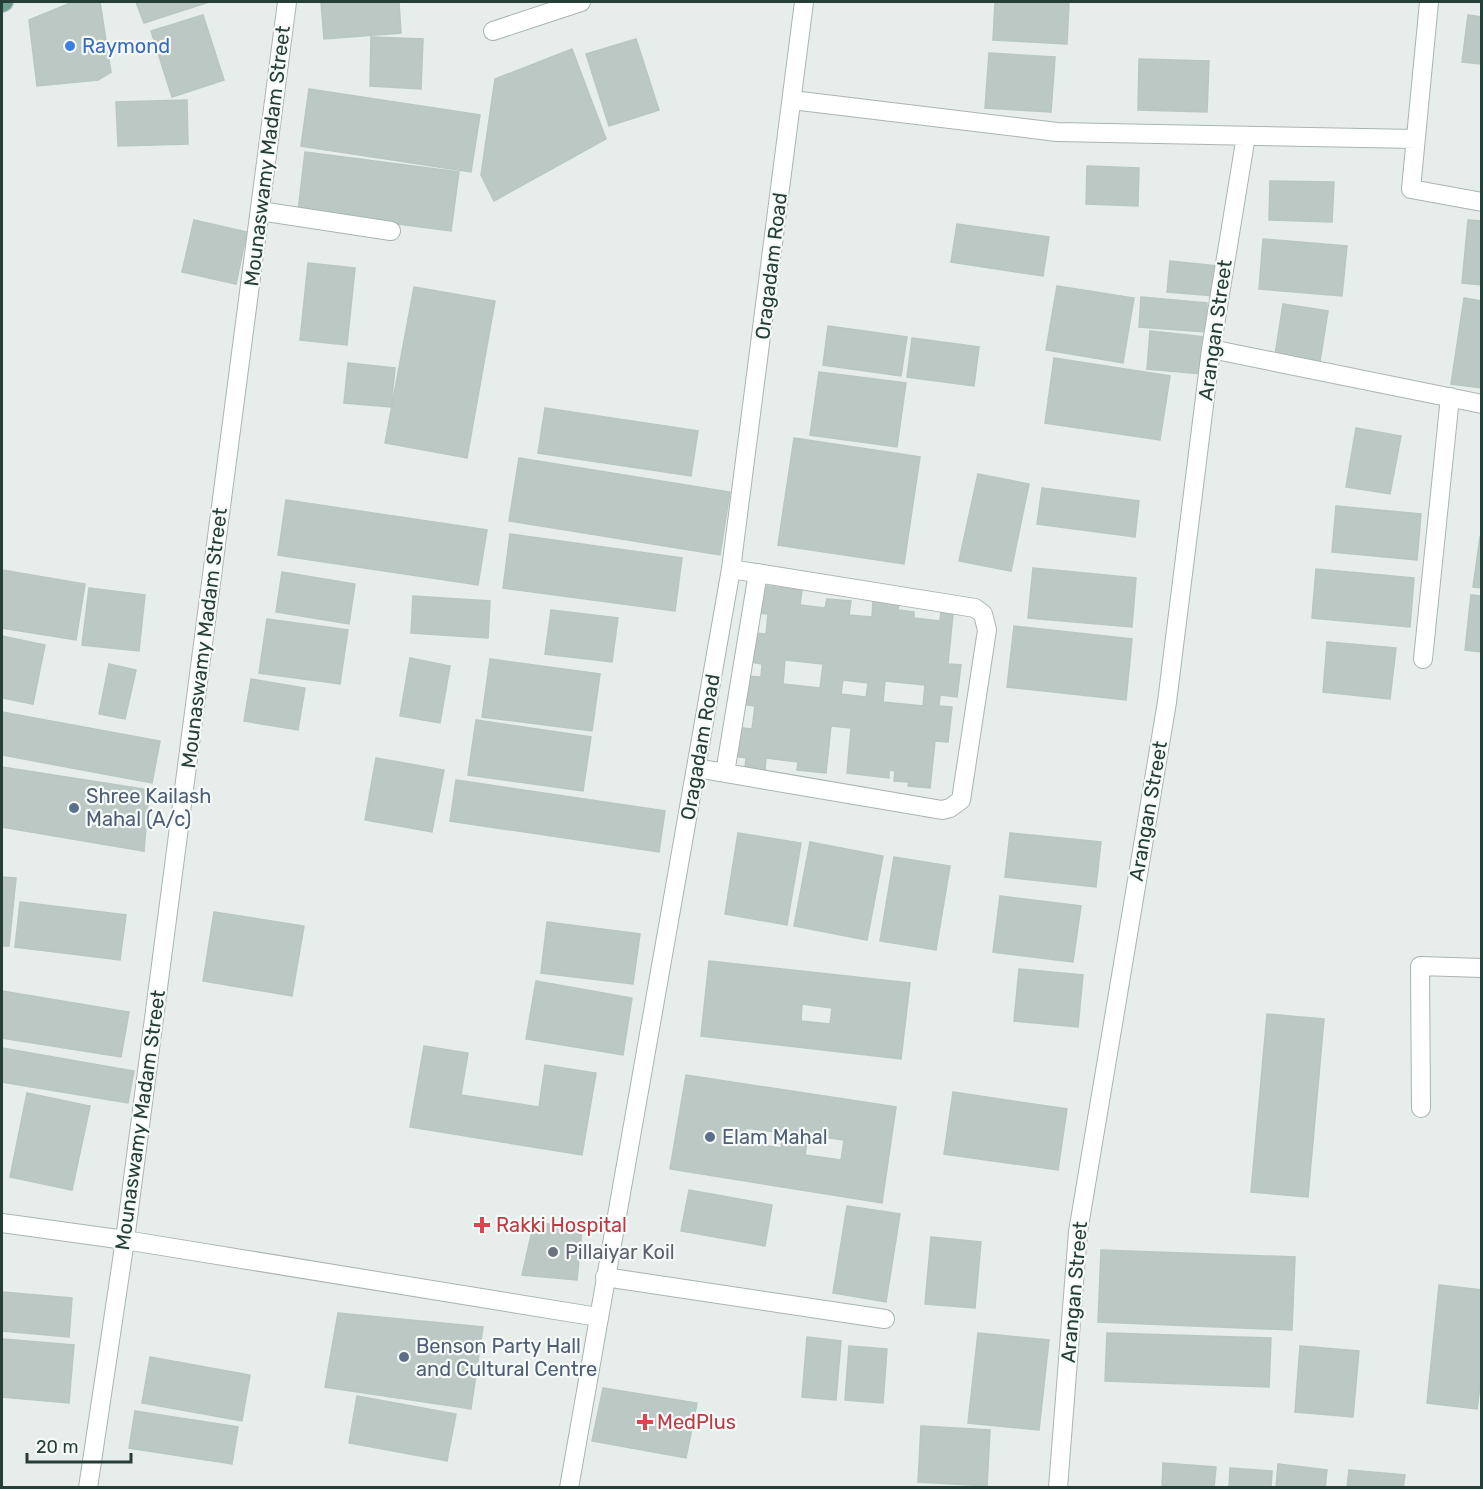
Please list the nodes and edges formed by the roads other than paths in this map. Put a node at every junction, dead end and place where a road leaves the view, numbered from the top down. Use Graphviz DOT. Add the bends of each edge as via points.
graph roads {
  1 [pos="287,2"];
  2 [pos="581,2"];
  3 [pos="804,2"];
  4 [pos="1429,2"];
  5 [pos="493,31"];
  6 [pos="792,100"];
  7 [pos="1246,136"];
  8 [pos="1416,139"];
  9 [pos="1482,202"];
  10 [pos="260,211"];
  11 [pos="391,231"];
  12 [pos="1211,349"];
  13 [pos="1450,398"];
  14 [pos="1482,404"];
  15 [pos="731,569"];
  16 [pos="758,573"];
  17 [pos="1423,659"];
  18 [pos="696,768"];
  19 [pos="725,773"];
  20 [pos="1482,968"];
  21 [pos="1421,1108"];
  22 [pos="2,1222"];
  23 [pos="125,1240"];
  24 [pos="605,1277"];
  25 [pos="598,1317"];
  26 [pos="885,1319"];
  27 [pos="88,1488"];
  28 [pos="569,1488"];
  29 [pos="1058,1488"];
  1 -- 10 [label="street, Mounaswamy Madam Street"];
  2 -- 5 [label="street"];
  3 -- 6 [label="street, Oragadam Road"];
  4 -- 8 [label="street"];
  6 -- 7 [label="street" via="1057,132"];
  6 -- 15 [label="street, Oragadam Road"];
  7 -- 8 [label="street"];
  7 -- 12 [label="street, Arangan Street"];
  8 -- 9 [label="street" via="1411,189"];
  10 -- 11 [label="street"];
  10 -- 23 [label="street, Mounaswamy Madam Street"];
  12 -- 13 [label="street"];
  12 -- 29 [label="street, Arangan Street" via="1167,702 1078,1232"];
  13 -- 14 [label="street"];
  13 -- 17 [label="street"];
  15 -- 16 [label="street"];
  15 -- 18 [label="street, Oragadam Road"];
  16 -- 19 [label="street"];
  16 -- 19 [label="street" via="975,608 983,614 987,630 961,800 942,810"];
  18 -- 19 [label="street"];
  18 -- 24 [label="street, Oragadam Road"];
  20 -- 21 [label="street" via="1420,966"];
  22 -- 23 [label="street"];
  23 -- 25 [label="street"];
  23 -- 27 [label="street, Mounaswamy Madam Street"];
  24 -- 25 [label="street, Oragadam Road"];
  24 -- 26 [label="street"];
  25 -- 28 [label="street, Oragadam Road"];
}
